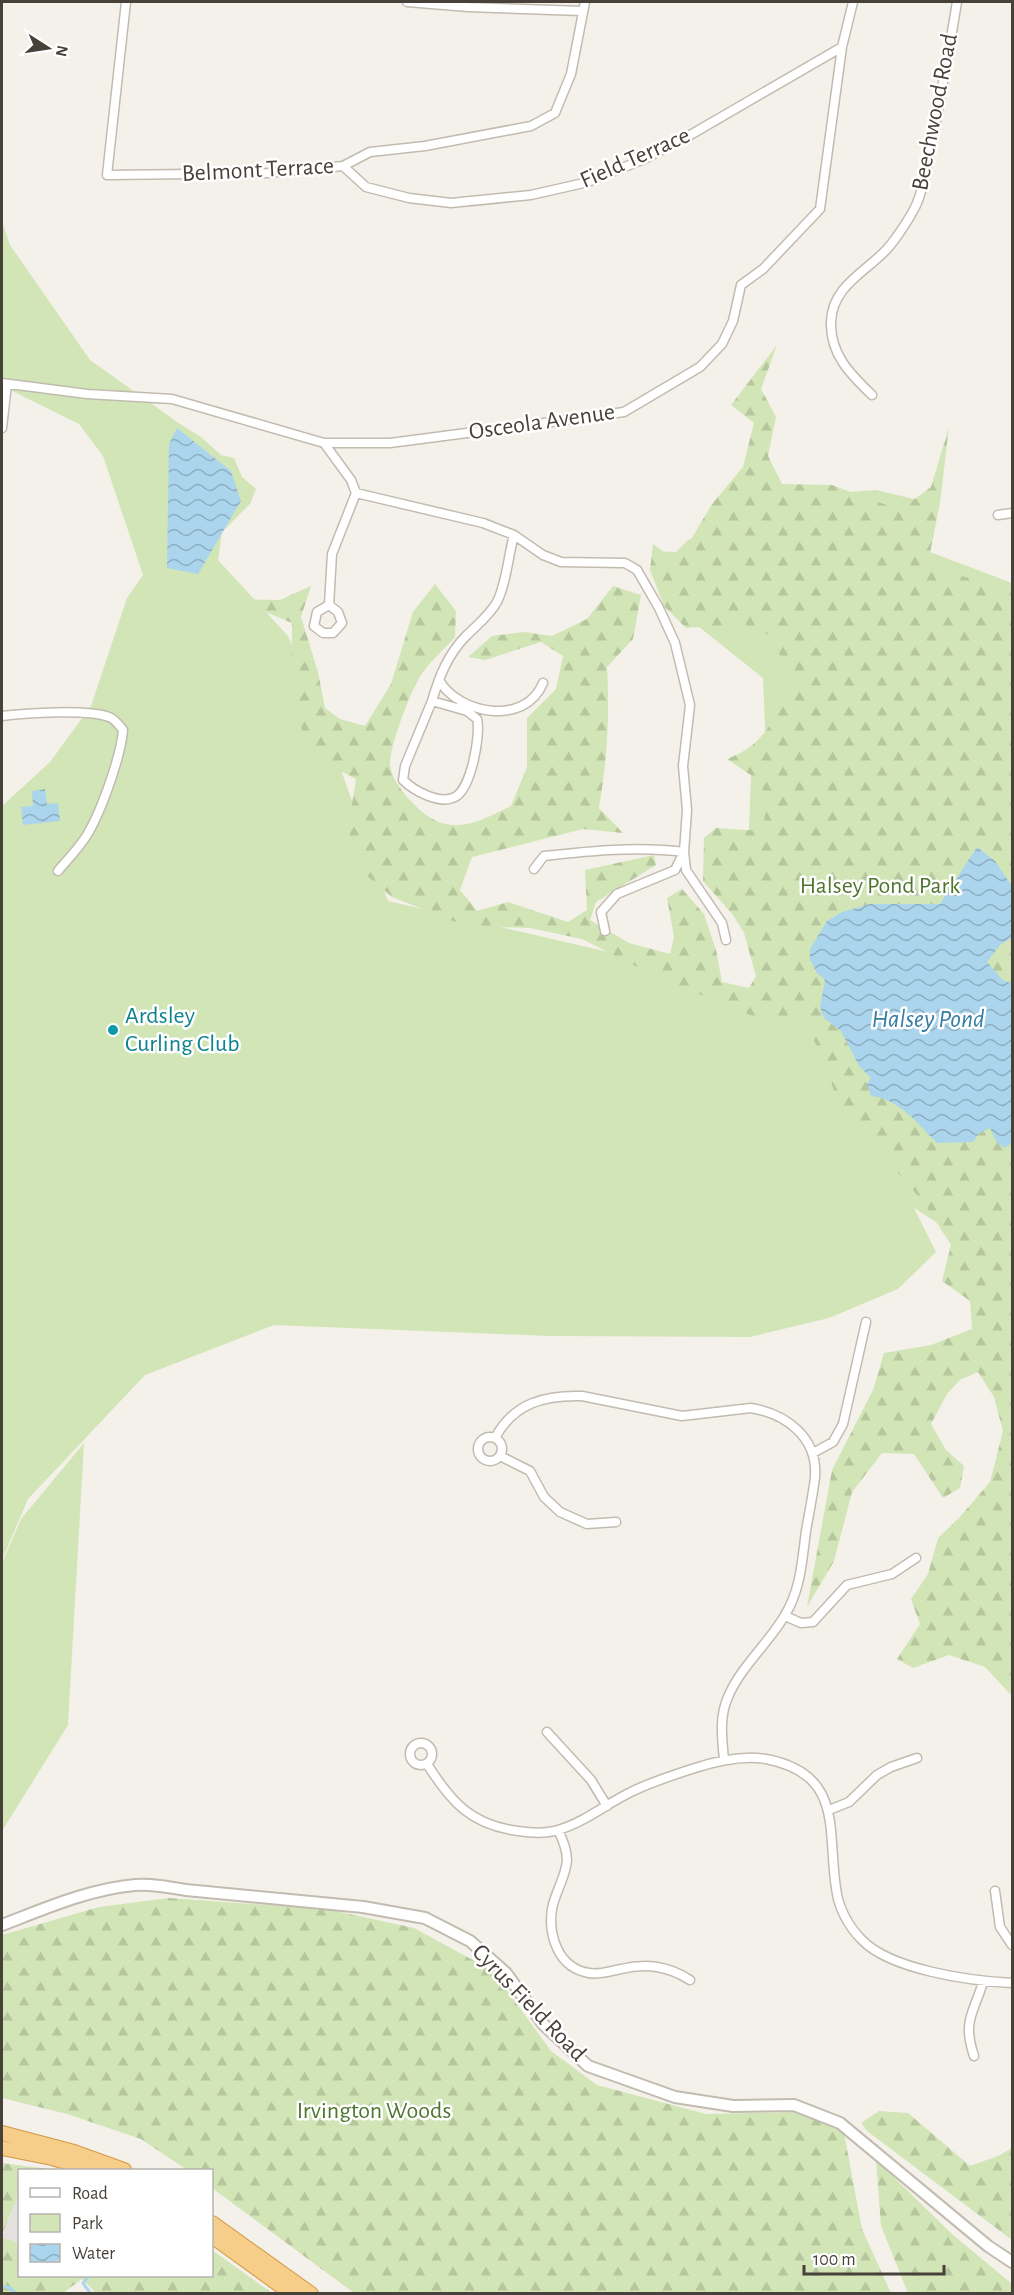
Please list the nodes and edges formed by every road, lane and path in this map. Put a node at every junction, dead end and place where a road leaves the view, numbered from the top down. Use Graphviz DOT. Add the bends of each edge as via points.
graph roads {
  1 [pos="126,2"];
  2 [pos="407,2"];
  3 [pos="585,2"];
  4 [pos="853,2"];
  5 [pos="957,2"];
  6 [pos="582,11"];
  7 [pos="842,47"];
  8 [pos="343,166"];
  9 [pos="4,384"];
  10 [pos="872,395"];
  11 [pos="2,428"];
  12 [pos="324,444"];
  13 [pos="356,493"];
  14 [pos="1012,513"];
  15 [pos="998,515"];
  16 [pos="514,535"];
  17 [pos="329,605"];
  18 [pos="439,680"];
  19 [pos="543,683"];
  20 [pos="432,701"];
  21 [pos="2,716"];
  22 [pos="684,852"];
  23 [pos="534,869"];
  24 [pos="58,871"];
  25 [pos="605,931"];
  26 [pos="726,939"];
  27 [pos="866,1322"];
  28 [pos="495,1438"];
  29 [pos="813,1453"];
  30 [pos="500,1456"];
  31 [pos="616,1522"];
  32 [pos="916,1558"];
  33 [pos="785,1616"];
  34 [pos="547,1732"];
  35 [pos="917,1758"];
  36 [pos="724,1760"];
  37 [pos="427,1764"];
  38 [pos="607,1806"];
  39 [pos="829,1810"];
  40 [pos="558,1830"];
  41 [pos="995,1892"];
  42 [pos="2,1925"];
  43 [pos="1012,1945"];
  44 [pos="690,1980"];
  45 [pos="983,1982"];
  46 [pos="1012,1983"];
  47 [pos="974,2055"];
  48 [pos="2,2133"];
  49 [pos="2,2148"];
  50 [pos="92,2169"];
  51 [pos="120,2169"];
  52 [pos="213,2224"];
  53 [pos="213,2237"];
  54 [pos="1012,2262"];
  55 [pos="292,2294"];
  56 [pos="311,2294"];
  1 -- 8 [label="street, Belmont Terrace" via="107,175 268,173"];
  2 -- 6 [label="street"];
  3 -- 6 [label="street, Belmont Terrace"];
  4 -- 7 [label="street, Osceola Avenue"];
  5 -- 10 [label="street, Beechwood Road" via="917,203 888,248 837,297 831,321 840,360"];
  6 -- 8 [label="street, Belmont Terrace" via="571,74 555,113 531,126 370,152"];
  7 -- 8 [label="street, Field Terrace" via="692,134 588,182 531,195 451,203 366,187"];
  7 -- 12 [label="street, Osceola Avenue" via="820,209 763,269 741,285 733,321 722,344 700,367 624,412 390,443"];
  9 -- 11 [label="street"];
  9 -- 12 [label="street, Osceola Avenue" via="172,399"];
  12 -- 13 [label="street"];
  13 -- 16 [label="street" via="483,523"];
  13 -- 17 [label="street" via="332,555"];
  14 -- 15 [label="street"];
  16 -- 18 [label="street" via="497,600 487,617 453,651"];
  16 -- 22 [label="street" via="561,562 625,563 637,570 659,608 675,644 690,705 683,766 687,810"];
  18 -- 19 [label="street" via="445,691 462,702 492,712 526,703 538,694"];
  18 -- 20 [label="street"];
  20 -- 20 [label="street" via="403,780 433,797 453,798 462,791 470,773 479,729 477,719 467,711"];
  21 -- 24 [label="street" via="37,712 97,715 116,721 123,730 118,757 96,819"];
  22 -- 23 [label="street" via="577,852 544,856"];
  22 -- 25 [label="street" via="675,870 617,894 602,912"];
  22 -- 26 [label="street" via="686,870 722,923"];
  27 -- 29 [label="street" via="843,1424 832,1442"];
  28 -- 29 [label="street" via="506,1419 520,1408 555,1397 582,1396 682,1416 761,1410 794,1425"];
  28 -- 30 [label="street" via="502,1447"];
  28 -- 30 [label="street" via="482,1440 478,1453 489,1462"];
  29 -- 33 [label="street" via="815,1477 801,1570"];
  30 -- 31 [label="street" via="530,1471 544,1497 560,1512 588,1524"];
  32 -- 33 [label="street" via="892,1574 847,1585 813,1622 801,1623"];
  33 -- 36 [label="street" via="727,1699 721,1722"];
  34 -- 38 [label="street" via="591,1780"];
  35 -- 39 [label="street" via="877,1775 849,1802"];
  36 -- 38 [label="street" via="655,1781"];
  36 -- 39 [label="street" via="759,1758 791,1767 813,1782"];
  37 -- 40 [label="street" via="453,1801 481,1822 531,1833"];
  38 -- 40 [label="street"];
  39 -- 45 [label="street" via="838,1899 844,1916 864,1942 917,1968"];
  40 -- 44 [label="street" via="567,1863 552,1908 551,1928 561,1957 572,1967 591,1973 648,1965 673,1970"];
  41 -- 43 [label="street" via="1000,1927"];
  42 -- 54 [label="street, Cyrus Field Road" via="97,1892 135,1885 363,1907 425,1918 470,1941 506,1972 543,2024 588,2066 675,2097 734,2106 794,2105 825,2116 840,2123"];
  45 -- 46 [label="street"];
  45 -- 47 [label="street" via="969,2017 968,2033"];
  48 -- 51 [label="highway"];
  49 -- 50 [label="highway"];
  52 -- 56 [label="highway"];
  53 -- 55 [label="highway"];
}
